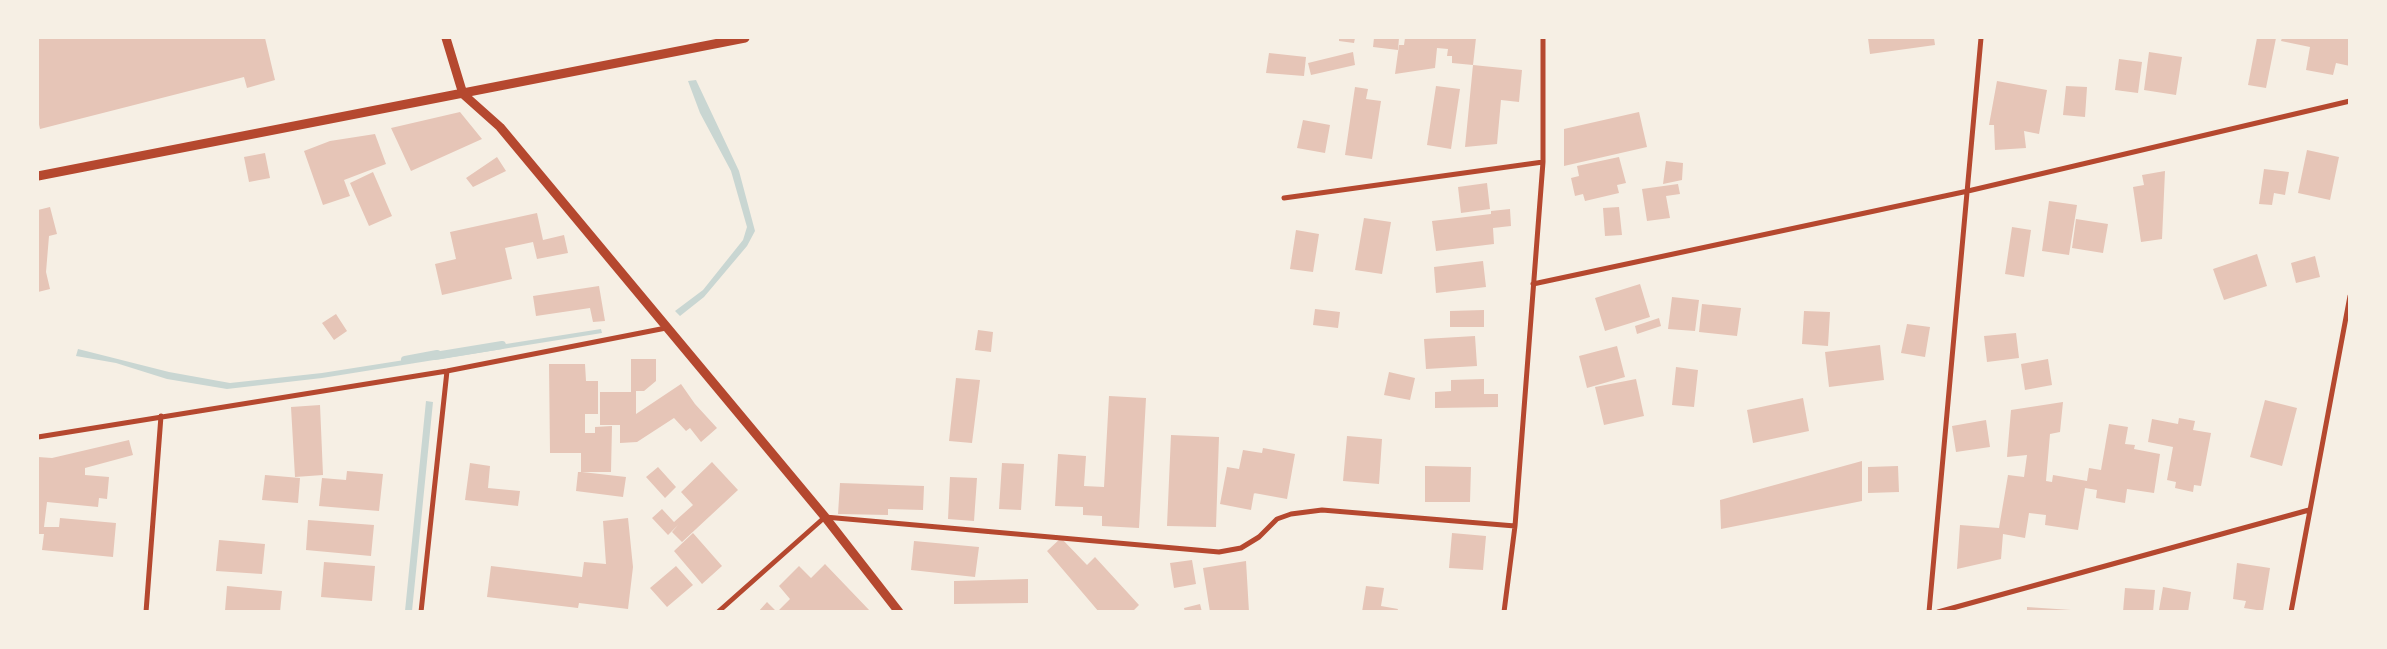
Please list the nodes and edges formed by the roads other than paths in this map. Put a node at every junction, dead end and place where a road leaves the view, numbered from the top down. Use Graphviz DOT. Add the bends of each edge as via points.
graph roads {
  1 [pos="446,38"];
  2 [pos="745,38"];
  3 [pos="1543,38"];
  4 [pos="1981,38"];
  5 [pos="463,94"];
  6 [pos="2350,102"];
  7 [pos="1543,162"];
  8 [pos="38,176"];
  9 [pos="1968,191"];
  10 [pos="1284,198"];
  11 [pos="1533,284"];
  12 [pos="2350,296"];
  13 [pos="666,328"];
  14 [pos="447,371"];
  15 [pos="161,416"];
  16 [pos="38,437"];
  17 [pos="2309,510"];
  18 [pos="825,517"];
  19 [pos="1515,526"];
  20 [pos="146,612"];
  21 [pos="421,612"];
  22 [pos="718,612"];
  23 [pos="899,612"];
  24 [pos="1504,612"];
  25 [pos="1929,612"];
  26 [pos="1938,612"];
  27 [pos="2291,612"];
  1 -- 5 [label="street"];
  2 -- 5 [label="street"];
  3 -- 7 [label="street"];
  4 -- 9 [label="street"];
  5 -- 8 [label="street"];
  5 -- 13 [label="street" via="500,127"];
  6 -- 9 [label="street"];
  7 -- 10 [label="street"];
  7 -- 11 [label="street"];
  9 -- 11 [label="street"];
  9 -- 25 [label="street"];
  11 -- 19 [label="street"];
  12 -- 17 [label="street"];
  13 -- 14 [label="street"];
  13 -- 18 [label="street"];
  14 -- 15 [label="street"];
  14 -- 21 [label="street"];
  15 -- 16 [label="street"];
  15 -- 20 [label="street"];
  17 -- 26 [label="street"];
  17 -- 27 [label="street"];
  18 -- 19 [label="street" via="1219,552 1241,548 1259,537 1277,519 1322,510"];
  18 -- 22 [label="street"];
  18 -- 23 [label="street"];
  19 -- 24 [label="street"];
}
